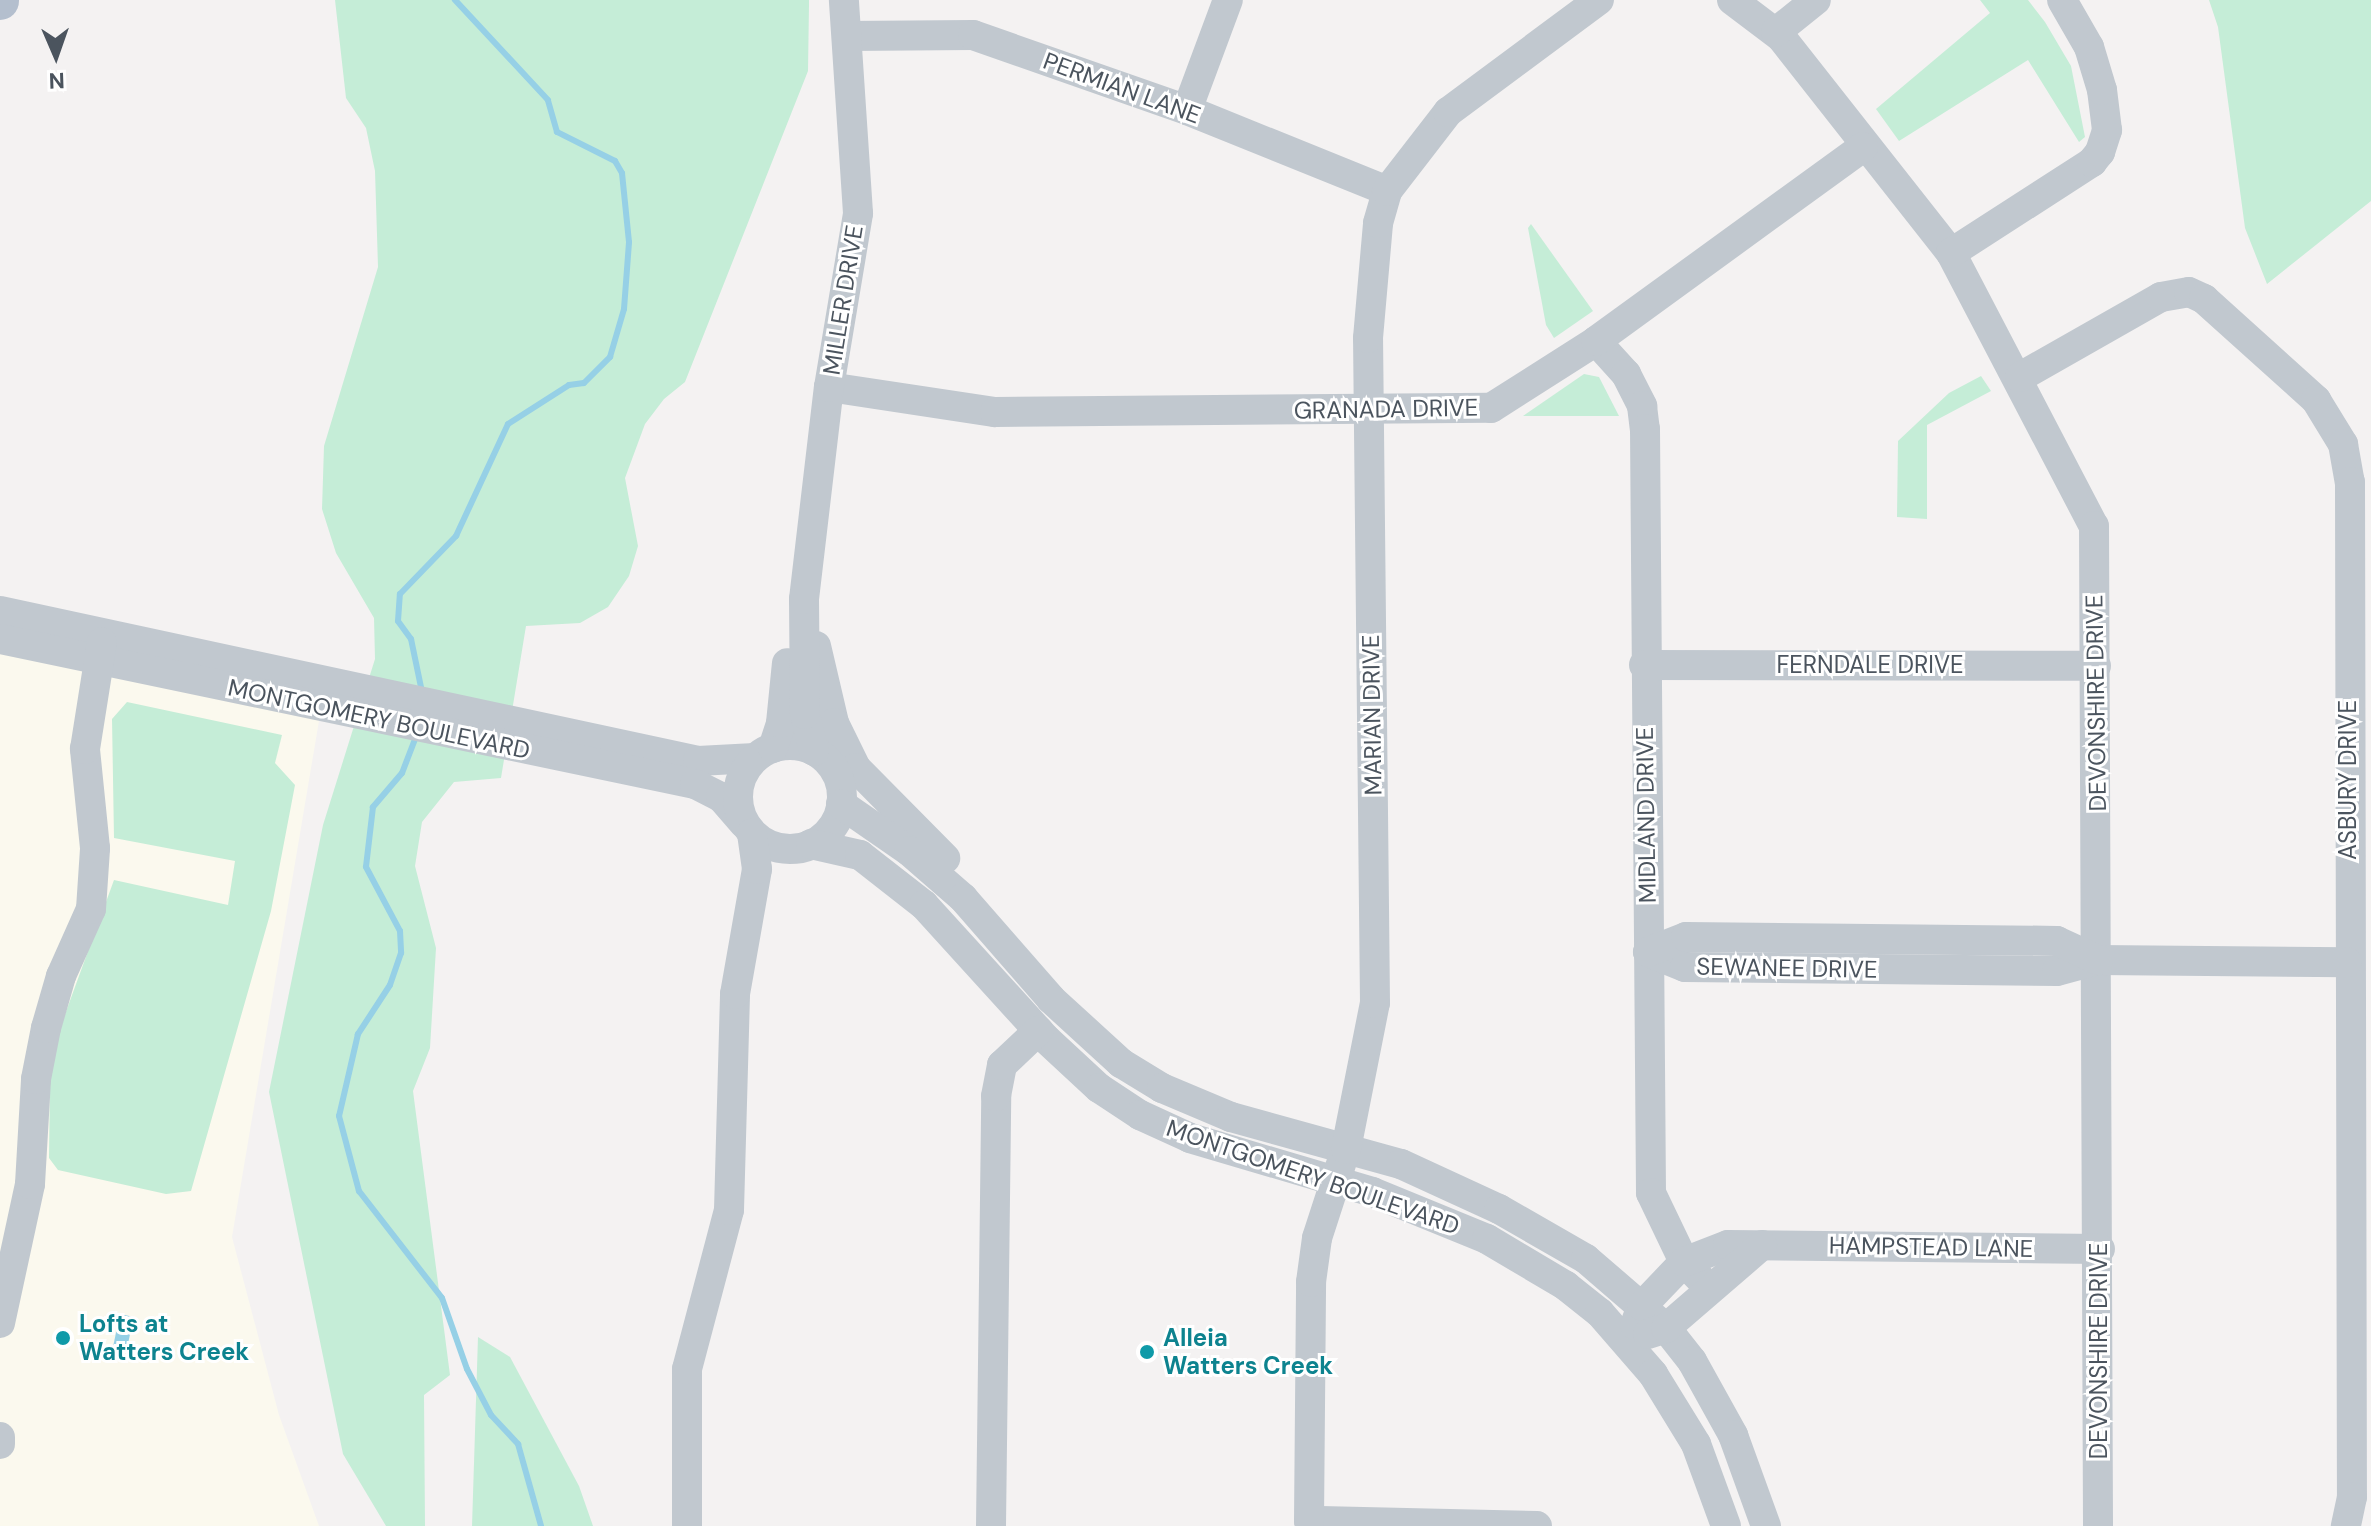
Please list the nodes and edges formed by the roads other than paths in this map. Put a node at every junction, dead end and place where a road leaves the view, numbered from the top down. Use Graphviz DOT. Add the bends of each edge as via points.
graph roads {
  1 [pos="844,0"];
  2 [pos="1228,0"];
  3 [pos="1599,0"];
  4 [pos="1732,0"];
  5 [pos="1816,0"];
  6 [pos="2062,0"];
  7 [pos="1776,32"];
  8 [pos="847,36"];
  9 [pos="1187,110"];
  10 [pos="1863,147"];
  11 [pos="1387,191"];
  12 [pos="1951,253"];
  13 [pos="1596,341"];
  14 [pos="2020,377"];
  15 [pos="829,387"];
  16 [pos="1369,409"];
  17 [pos="804,599"];
  18 [pos="0,611"];
  19 [pos="0,639"];
  20 [pos="100,648"];
  21 [pos="1644,665"];
  22 [pos="2096,666"];
  23 [pos="507,734"];
  24 [pos="814,751"];
  25 [pos="764,753"];
  26 [pos="841,804"];
  27 [pos="748,828"];
  28 [pos="804,846"];
  29 [pos="978,915"];
  30 [pos="1648,952"];
  31 [pos="2098,960"];
  32 [pos="2347,962"];
  33 [pos="736,976"];
  34 [pos="1038,1031"];
  35 [pos="1346,1149"];
  36 [pos="1336,1182"];
  37 [pos="1762,1245"];
  38 [pos="2100,1249"];
  39 [pos="1684,1262"];
  40 [pos="1708,1287"];
  41 [pos="1642,1306"];
  42 [pos="0,1323"];
  43 [pos="1666,1328"];
  44 [pos="1627,1341"];
  45 [pos="0,1437"];
  46 [pos="0,1444"];
  47 [pos="687,1526"];
  48 [pos="991,1526"];
  49 [pos="1537,1526"];
  50 [pos="1726,1526"];
  51 [pos="1766,1526"];
  52 [pos="2098,1526"];
  53 [pos="2346,1526"];
  1 -- 8 [label="street, MILLER DRIVE"];
  2 -- 9 [label="street"];
  3 -- 11 [label="street, MARIAN DRIVE" via="1448,112"];
  4 -- 7 [label="street, DEVONSHIRE DRIVE"];
  5 -- 7 [label="street"];
  6 -- 12 [label="street" via="2089,47 2102,90 2107,130 2100,152"];
  7 -- 10 [label="street, DEVONSHIRE DRIVE"];
  8 -- 9 [label="street, PERMIAN LANE" via="973,35"];
  8 -- 15 [label="street, MILLER DRIVE" via="858,213"];
  9 -- 11 [label="street, PERMIAN LANE"];
  10 -- 12 [label="street, DEVONSHIRE DRIVE"];
  10 -- 13 [label="street, GRANADA DRIVE"];
  11 -- 16 [label="street, MARIAN DRIVE" via="1378,223 1369,323"];
  12 -- 14 [label="street, DEVONSHIRE DRIVE"];
  13 -- 16 [label="street, GRANADA DRIVE" via="1491,408"];
  13 -- 21 [label="street, MIDLAND DRIVE" via="1626,374 1642,406"];
  14 -- 22 [label="street, DEVONSHIRE DRIVE" via="2094,526"];
  14 -- 32 [label="street, ASBURY DRIVE" via="2161,297 2189,292 2215,309 2332,420 2350,482"];
  15 -- 16 [label="street, GRANADA DRIVE" via="995,412"];
  15 -- 17 [label="street, MILLER DRIVE"];
  16 -- 35 [label="street, MARIAN DRIVE" via="1375,1003"];
  17 -- 24 [label="street, MILLER DRIVE" via="805,714"];
  17 -- 25 [label="street, MILLER DRIVE"];
  17 -- 29 [label="street" via="834,723 856,768 950,863"];
  18 -- 20 [label="street, MONTGOMERY BOULEVARD"];
  19 -- 20 [label="street, MONTGOMERY BOULEVARD"];
  20 -- 23 [label="street, MONTGOMERY BOULEVARD"];
  20 -- 42 [label="street" via="85,749 95,848 91,909 61,976 46,1028 36,1079 30,1184"];
  21 -- 22 [label="street, FERNDALE DRIVE"];
  21 -- 30 [label="street, MIDLAND DRIVE"];
  22 -- 31 [label="street, DEVONSHIRE DRIVE"];
  23 -- 25 [label="street, MONTGOMERY BOULEVARD" via="698,761"];
  23 -- 27 [label="street, MONTGOMERY BOULEVARD" via="695,784 721,797"];
  24 -- 25 [label="street"];
  24 -- 26 [label="street" via="836,773"];
  25 -- 27 [label="street" via="738,796"];
  26 -- 28 [label="street" via="828,832"];
  26 -- 29 [label="street, MONTGOMERY BOULEVARD" via="909,851"];
  27 -- 28 [label="street" via="773,846"];
  27 -- 33 [label="street" via="757,869"];
  28 -- 33 [label="street" via="781,866"];
  28 -- 34 [label="street, MONTGOMERY BOULEVARD" via="860,855 913,896"];
  29 -- 35 [label="street, MONTGOMERY BOULEVARD" via="1051,999 1121,1063 1162,1088 1231,1117"];
  30 -- 31 [label="street, SEWANEE DRIVE" via="1686,937 2057,941"];
  30 -- 39 [label="street, MIDLAND DRIVE" via="1651,1193"];
  31 -- 32 [label="street, SEWANEE DRIVE"];
  31 -- 38 [label="street, DEVONSHIRE DRIVE"];
  32 -- 53 [label="street, ASBURY DRIVE" via="2352,1497"];
  33 -- 47 [label="street" via="729,1210 687,1369"];
  34 -- 36 [label="street, MONTGOMERY BOULEVARD" via="1099,1088 1140,1115 1190,1138"];
  34 -- 48 [label="street" via="1002,1065 996,1096"];
  35 -- 36 [label="street, MARIAN DRIVE"];
  35 -- 41 [label="street, MONTGOMERY BOULEVARD" via="1401,1164 1499,1209 1586,1259"];
  36 -- 44 [label="street, MONTGOMERY BOULEVARD" via="1487,1239 1566,1286"];
  36 -- 49 [label="street, MARIAN DRIVE" via="1317,1238 1311,1282 1309,1521"];
  37 -- 38 [label="street, HAMPSTEAD LANE"];
  37 -- 39 [label="street, HAMPSTEAD LANE" via="1728,1245"];
  37 -- 40 [label="street"];
  38 -- 52 [label="street, DEVONSHIRE DRIVE"];
  39 -- 40 [label="street, MIDLAND DRIVE"];
  39 -- 41 [label="street, HAMPSTEAD LANE"];
  40 -- 43 [label="street"];
  41 -- 43 [label="street, MONTGOMERY BOULEVARD"];
  41 -- 44 [label="street, HAMPSTEAD LANE"];
  43 -- 44 [label="street"];
  43 -- 51 [label="street, MONTGOMERY BOULEVARD" via="1713,1395 1754,1483"];
  44 -- 50 [label="street, MONTGOMERY BOULEVARD" via="1696,1444"];
  45 -- 46 [label="street"];
}
